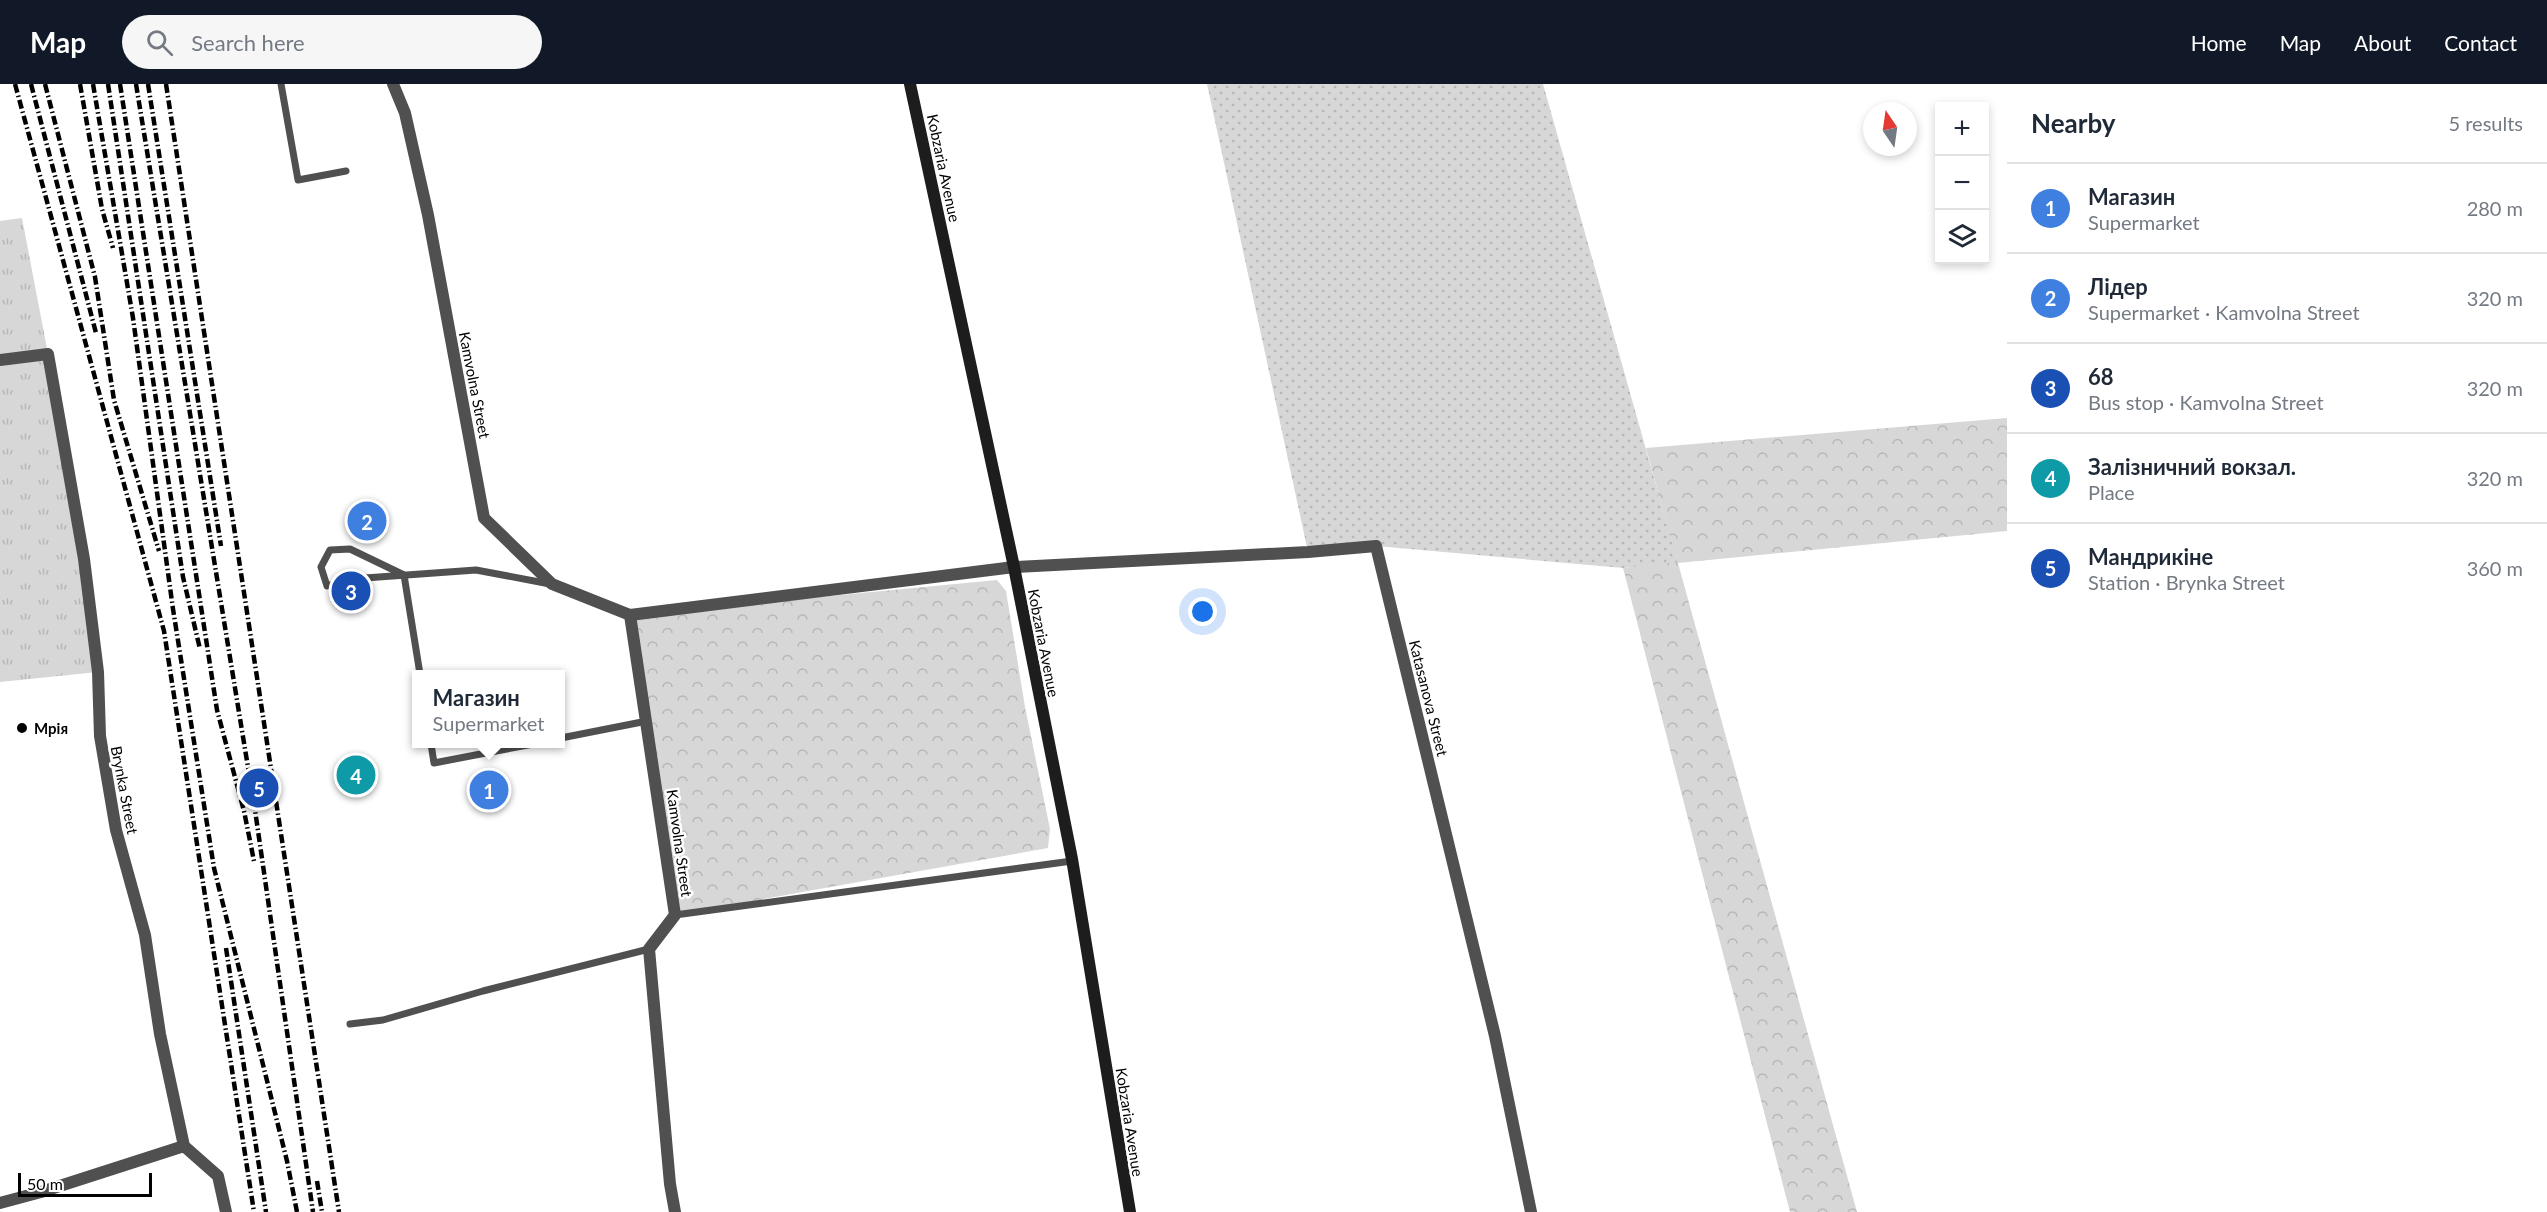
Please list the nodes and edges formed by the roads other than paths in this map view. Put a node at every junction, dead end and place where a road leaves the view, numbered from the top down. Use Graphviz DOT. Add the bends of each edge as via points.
graph roads {
  1 [pos="281,84"];
  2 [pos="393,84"];
  3 [pos="910,84"];
  4 [pos="346,171"];
  5 [pos="0,360"];
  6 [pos="1014,567"];
  7 [pos="404,575"];
  8 [pos="552,584"];
  9 [pos="630,615"];
  10 [pos="419,670"];
  11 [pos="647,721"];
  12 [pos="565,737"];
  13 [pos="431,748"];
  14 [pos="512,748"];
  15 [pos="1072,861"];
  16 [pos="675,915"];
  17 [pos="649,949"];
  18 [pos="350,1024"];
  19 [pos="184,1146"];
  20 [pos="0,1203"];
  21 [pos="226,1212"];
  22 [pos="675,1212"];
  23 [pos="1130,1212"];
  24 [pos="1532,1212"];
  1 -- 4 [label="lane" via="298,180"];
  2 -- 8 [label="street, Kamvolna Street" via="405,113 428,215 484,518"];
  3 -- 6 [label="main road, Kobzaria Avenue"];
  5 -- 19 [label="street, Brynka Street" via="48,354 84,559 105,767 116,830 144,935"];
  6 -- 9 [label="street, Kamvolna Street"];
  6 -- 15 [label="main road, Kobzaria Avenue"];
  6 -- 24 [label="street, Katasanova Street" via="1376,546 1495,1035"];
  7 -- 7 [label="lane" via="350,549 330,550 321,567 327,586 351,579"];
  7 -- 8 [label="lane" via="476,570"];
  7 -- 10 [label="lane"];
  8 -- 9 [label="street, Kamvolna Street"];
  9 -- 11 [label="street, Kamvolna Street"];
  11 -- 12 [label="lane"];
  11 -- 16 [label="street, Kamvolna Street"];
  13 -- 14 [label="lane" via="434,763"];
  15 -- 16 [label="lane"];
  15 -- 23 [label="main road, Kobzaria Avenue"];
  16 -- 17 [label="street, Kamvolna Street"];
  17 -- 18 [label="lane" via="383,1020"];
  17 -- 22 [label="street"];
  19 -- 20 [label="street"];
  19 -- 21 [label="street" via="218,1176"];
}
